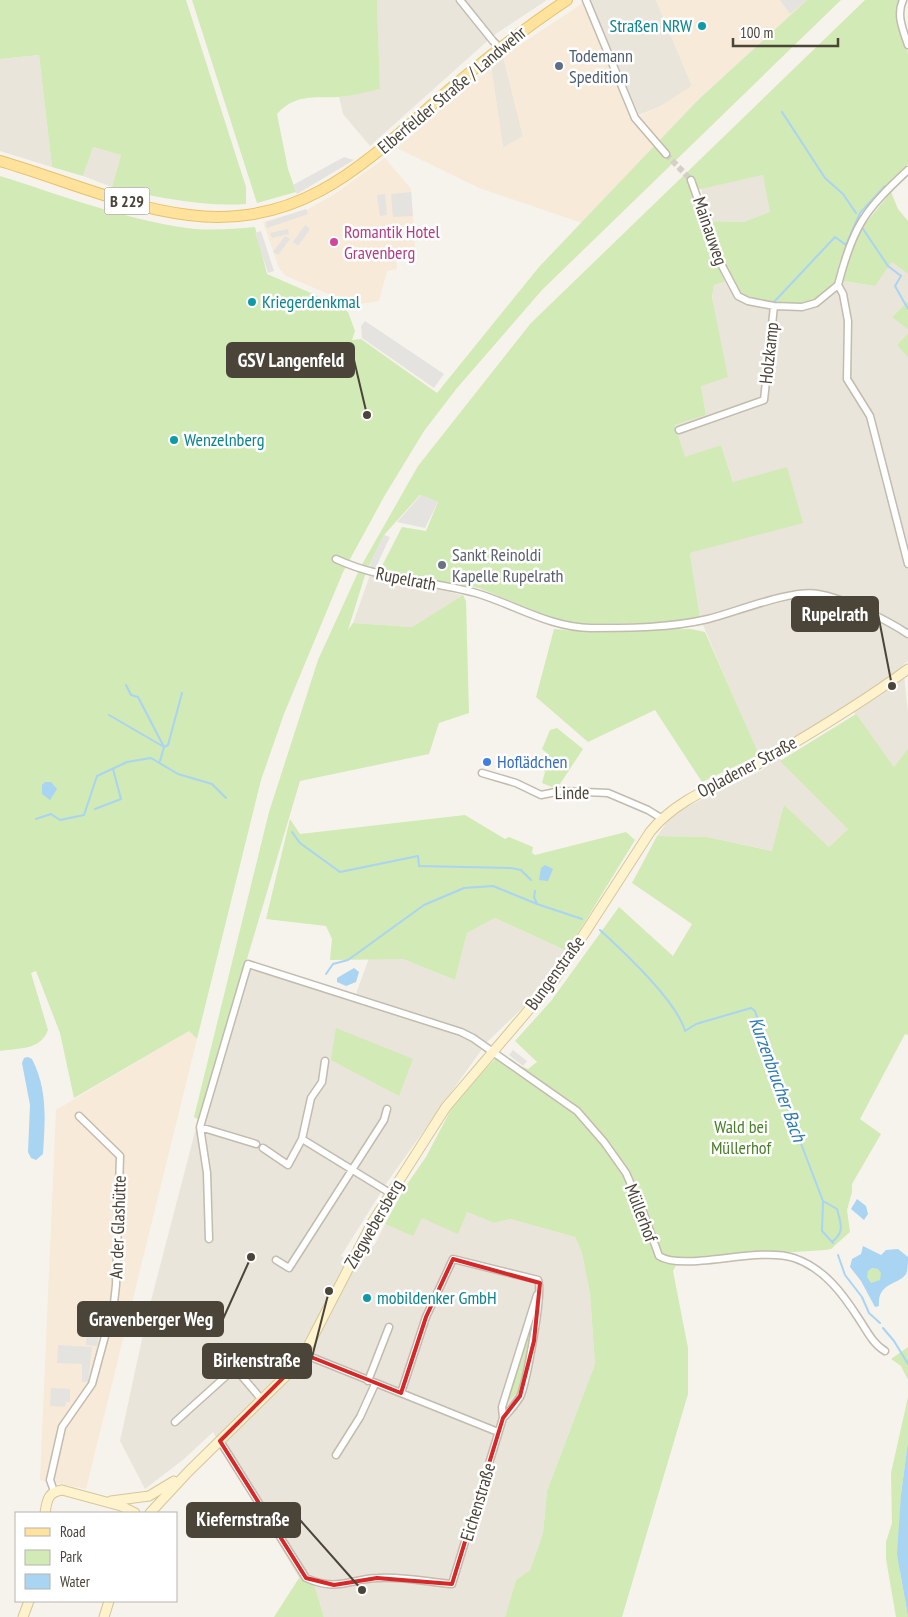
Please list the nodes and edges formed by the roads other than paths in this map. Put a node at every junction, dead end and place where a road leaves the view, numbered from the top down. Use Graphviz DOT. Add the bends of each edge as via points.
graph roads {
  1 [pos="460,0"];
  2 [pos="568,0"];
  3 [pos="586,0"];
  4 [pos="903,0"];
  5 [pos="908,45"];
  6 [pos="500,48"];
  7 [pos="666,154"];
  8 [pos="0,161"];
  9 [pos="908,170"];
  10 [pos="691,180"];
  11 [pos="729,283"];
  12 [pos="838,285"];
  13 [pos="774,306"];
  14 [pos="679,430"];
  15 [pos="336,559"];
  16 [pos="908,564"];
  17 [pos="908,634"];
  18 [pos="908,669"];
  19 [pos="482,773"];
  20 [pos="661,818"];
  21 [pos="612,891"];
  22 [pos="492,1050"];
  23 [pos="325,1060"];
  24 [pos="387,1109"];
  25 [pos="79,1116"];
  26 [pos="200,1128"];
  27 [pos="302,1140"];
  28 [pos="256,1144"];
  29 [pos="263,1148"];
  30 [pos="352,1170"];
  31 [pos="390,1193"];
  32 [pos="209,1239"];
  33 [pos="276,1260"];
  34 [pos="539,1291"];
  35 [pos="389,1327"];
  36 [pos="885,1351"];
  37 [pos="306,1355"];
  38 [pos="368,1381"];
  39 [pos="375,1384"];
  40 [pos="401,1393"];
  41 [pos="262,1400"];
  42 [pos="503,1418"];
  43 [pos="175,1422"];
  44 [pos="498,1432"];
  45 [pos="220,1441"];
  46 [pos="336,1454"];
  47 [pos="188,1472"];
  48 [pos="58,1491"];
  49 [pos="106,1501"];
  50 [pos="45,1512"];
  51 [pos="117,1512"];
  52 [pos="133,1512"];
  53 [pos="151,1512"];
  54 [pos="29,1602"];
  55 [pos="109,1602"];
  56 [pos="23,1617"];
  57 [pos="104,1617"];
  1 -- 6 [label="street"];
  2 -- 6 [label="main road, Elberfelder Straße / Landwehr / B 229"];
  3 -- 7 [label="street" via="635,118"];
  4 -- 5 [label="street" via="901,24"];
  6 -- 8 [label="main road, Elberfelder Straße / Landwehr / B 229" via="376,154 337,182 291,206 246,216 208,217 164,211"];
  9 -- 12 [label="street" via="862,218 844,260"];
  10 -- 11 [label="street, Mainauweg"];
  11 -- 13 [label="street, Holzkamp" via="742,299"];
  12 -- 13 [label="street, Holzkamp" via="827,296 808,306"];
  12 -- 16 [label="street" via="848,321 846,379 870,416"];
  13 -- 14 [label="street, Holzkamp" via="764,400"];
  15 -- 17 [label="street, Rupelrath" via="370,572 476,593 547,619 589,628 679,624 816,593 877,616"];
  18 -- 20 [label="main road, Opladener Straße" via="764,761 681,803"];
  19 -- 20 [label="street, Linde" via="542,795 561,791 608,793"];
  20 -- 21 [label="main road, Opladener Straße"];
  21 -- 22 [label="main road, Bungenstraße" via="555,978"];
  22 -- 26 [label="street, Müllerhof" via="461,1032 248,964"];
  22 -- 31 [label="main road, Ziegwebersberg" via="446,1107"];
  22 -- 36 [label="street, Müllerhof" via="577,1111 604,1142 626,1173 659,1256 675,1262 742,1255 793,1258 815,1268 833,1283 872,1340"];
  23 -- 27 [label="street" via="322,1082 311,1098"];
  24 -- 30 [label="street" via="384,1120"];
  25 -- 48 [label="street, An der Glashütte" via="120,1156 116,1285 92,1384 59,1435 50,1480"];
  26 -- 28 [label="street"];
  26 -- 32 [label="street" via="207,1173"];
  27 -- 29 [label="street" via="288,1164"];
  27 -- 30 [label="street"];
  30 -- 31 [label="street"];
  30 -- 33 [label="street" via="289,1268"];
  31 -- 37 [label="main road, Ziegwebersberg" via="367,1231"];
  34 -- 40 [label="street, Eichenstraße" via="538,1280 453,1258 426,1317"];
  34 -- 42 [label="street, Eichenstraße" via="502,1407"];
  34 -- 42 [label="street, Eichenstraße" via="534,1342 520,1396"];
  35 -- 38 [label="street"];
  37 -- 38 [label="street"];
  37 -- 41 [label="main road, Ziegwebersberg"];
  38 -- 39 [label="street"];
  39 -- 40 [label="street"];
  39 -- 46 [label="street" via="360,1417"];
  40 -- 44 [label="street"];
  41 -- 43 [label="street" via="235,1368"];
  41 -- 45 [label="main road, Ziegwebersberg"];
  42 -- 44 [label="street, Eichenstraße"];
  44 -- 45 [label="street, Eichenstraße" via="452,1584 377,1578 334,1585 306,1578"];
  45 -- 47 [label="main road, Ziegwebersberg"];
  47 -- 49 [label="main road" via="149,1496"];
  47 -- 53 [label="main road, Ziegwebersberg"];
  48 -- 49 [label="main road"];
  48 -- 50 [label="main road" via="49,1495"];
  49 -- 51 [label="main road"];
  49 -- 52 [label="main road"];
  54 -- 56 [label="main road"];
  55 -- 57 [label="main road"];
}
